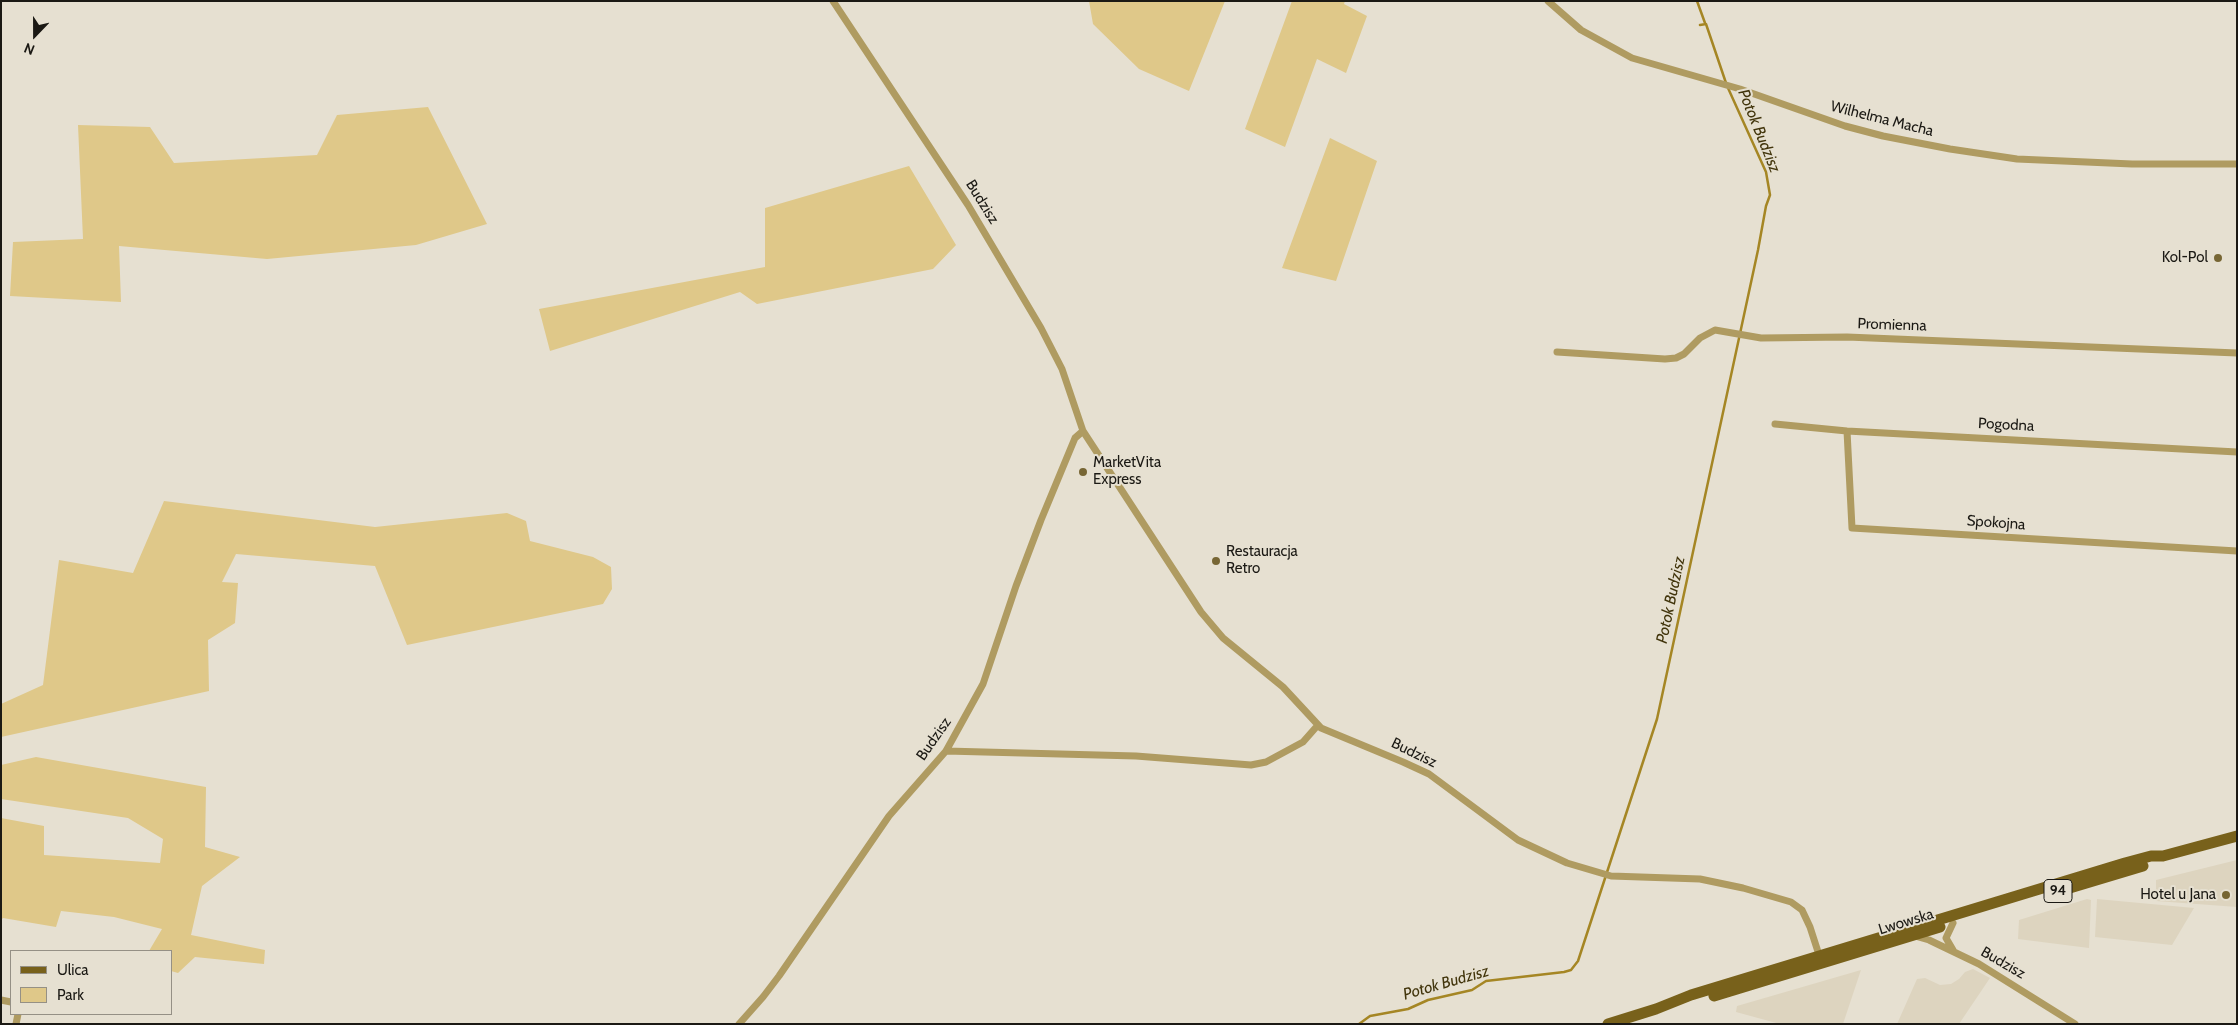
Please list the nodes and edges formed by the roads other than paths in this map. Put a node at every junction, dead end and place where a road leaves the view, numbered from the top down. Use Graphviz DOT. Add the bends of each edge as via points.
graph roads {
  1 [pos="833,1"];
  2 [pos="1548,1"];
  3 [pos="2237,164"];
  4 [pos="1557,352"];
  5 [pos="2237,353"];
  6 [pos="1775,424"];
  7 [pos="1083,431"];
  8 [pos="1847,431"];
  9 [pos="2237,452"];
  10 [pos="2237,551"];
  11 [pos="1318,725"];
  12 [pos="946,751"];
  13 [pos="2237,836"];
  14 [pos="2163,856"];
  15 [pos="1953,923"];
  16 [pos="1912,936"];
  17 [pos="1955,952"];
  18 [pos="1820,959"];
  19 [pos="740,1024"];
  20 [pos="1608,1024"];
  21 [pos="2075,1024"];
  1 -- 7 [label="street, Budzisz" via="968,206 1041,328 1062,369"];
  2 -- 3 [label="street, Wilhelma Macha" via="1581,30 1623,54 1846,126 1910,142 2017,159"];
  4 -- 5 [label="street, Promienna" via="1665,359 1684,354 1700,338 1715,330 1770,338 1847,336"];
  6 -- 8 [label="street, Pogodna"];
  7 -- 11 [label="street, Budzisz" via="1206,619 1283,687"];
  7 -- 12 [label="street, Budzisz" via="1075,438 1038,528 983,684"];
  8 -- 9 [label="street, Pogodna"];
  8 -- 10 [label="street, Spokojna" via="1852,528"];
  11 -- 12 [label="street" via="1297,746 1266,762 1251,765 1136,756"];
  11 -- 18 [label="street, Budzisz" via="1332,734 1429,774 1505,832 1567,863 1611,876 1700,879 1791,902 1802,910"];
  12 -- 19 [label="street, Budzisz" via="889,816 779,976"];
  13 -- 14 [label="main road, Lwowska / 94"];
  14 -- 15 [label="main road, Lwowska / 94" via="2153,863"];
  14 -- 18 [label="main road, Lwowska / 94" via="2125,863"];
  15 -- 16 [label="main road, Lwowska / 94"];
  15 -- 17 [label="street" via="1946,938"];
  16 -- 17 [label="street, Budzisz"];
  16 -- 18 [label="main road, Lwowska / 94"];
  17 -- 21 [label="street, Budzisz" via="2010,982"];
  18 -- 20 [label="main road, Lwowska / 94" via="1692,1002"];
}
